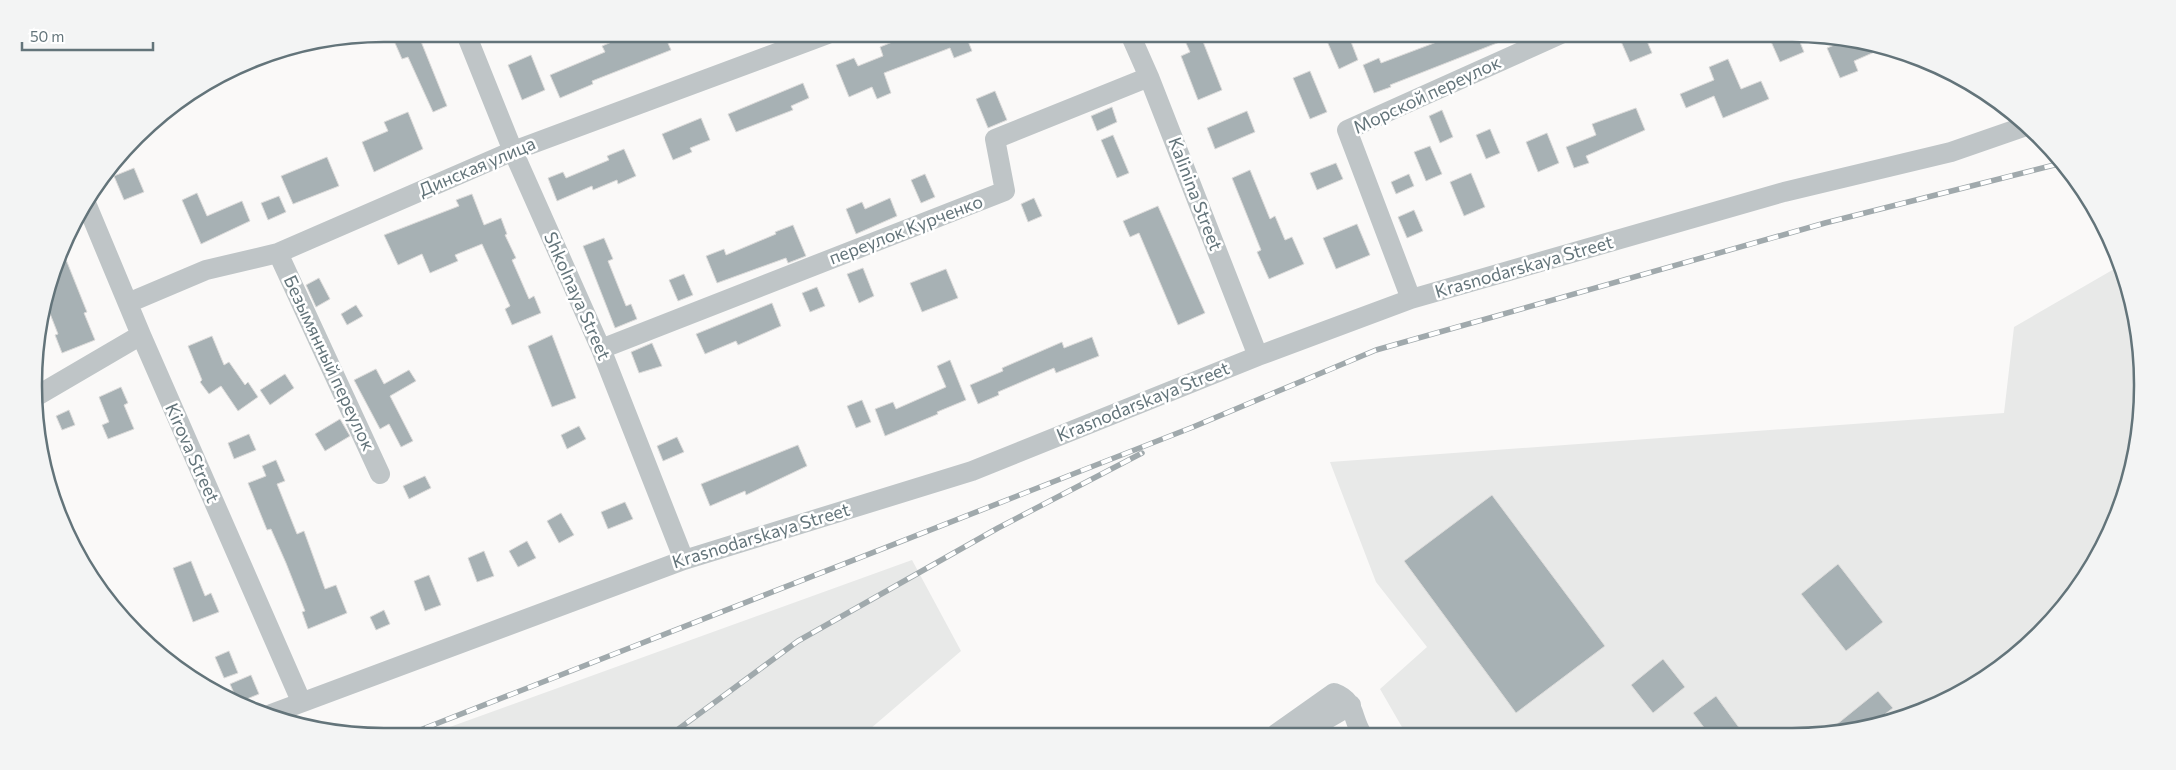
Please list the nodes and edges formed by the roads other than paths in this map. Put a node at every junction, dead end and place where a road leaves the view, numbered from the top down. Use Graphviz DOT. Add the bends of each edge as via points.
graph roads {
  1 [pos="469,42"];
  2 [pos="806,42"];
  3 [pos="1134,42"];
  4 [pos="1542,42"];
  5 [pos="1149,77"];
  6 [pos="2019,129"];
  7 [pos="512,151"];
  8 [pos="90,212"];
  9 [pos="278,253"];
  10 [pos="1412,299"];
  11 [pos="128,303"];
  12 [pos="141,335"];
  13 [pos="602,349"];
  14 [pos="1258,356"];
  15 [pos="42,394"];
  16 [pos="380,474"];
  17 [pos="684,560"];
  18 [pos="301,701"];
  19 [pos="279,710"];
  20 [pos="1356,721"];
  21 [pos="1284,728"];
  22 [pos="1330,728"];
  1 -- 7 [label="street, Shkolnaya Street"];
  2 -- 7 [label="street, Динская улица"];
  3 -- 5 [label="street, Kalinina Street"];
  4 -- 10 [label="street, Морской переулок" via="1347,130"];
  5 -- 13 [label="street, переулок Курченко" via="996,139 1005,191"];
  5 -- 14 [label="street, Kalinina Street"];
  6 -- 10 [label="street, Krasnodarskaya Street" via="1951,152 1784,192"];
  7 -- 9 [label="street, Динская улица"];
  7 -- 13 [label="street, Shkolnaya Street"];
  8 -- 11 [label="street, Kirova Street"];
  9 -- 11 [label="street, Динская улица" via="206,270"];
  9 -- 16 [label="street, Безымянный переулок"];
  10 -- 14 [label="street, Krasnodarskaya Street"];
  11 -- 12 [label="street, Kirova Street"];
  12 -- 15 [label="street"];
  12 -- 18 [label="street, Kirova Street"];
  13 -- 17 [label="street, Shkolnaya Street"];
  14 -- 17 [label="street, Krasnodarskaya Street" via="972,471"];
  17 -- 18 [label="street, Krasnodarskaya Street"];
  18 -- 19 [label="street, Krasnodarskaya Street"];
  20 -- 21 [label="street" via="1344,697 1334,693"];
  20 -- 22 [label="street" via="1342,719"];
}
